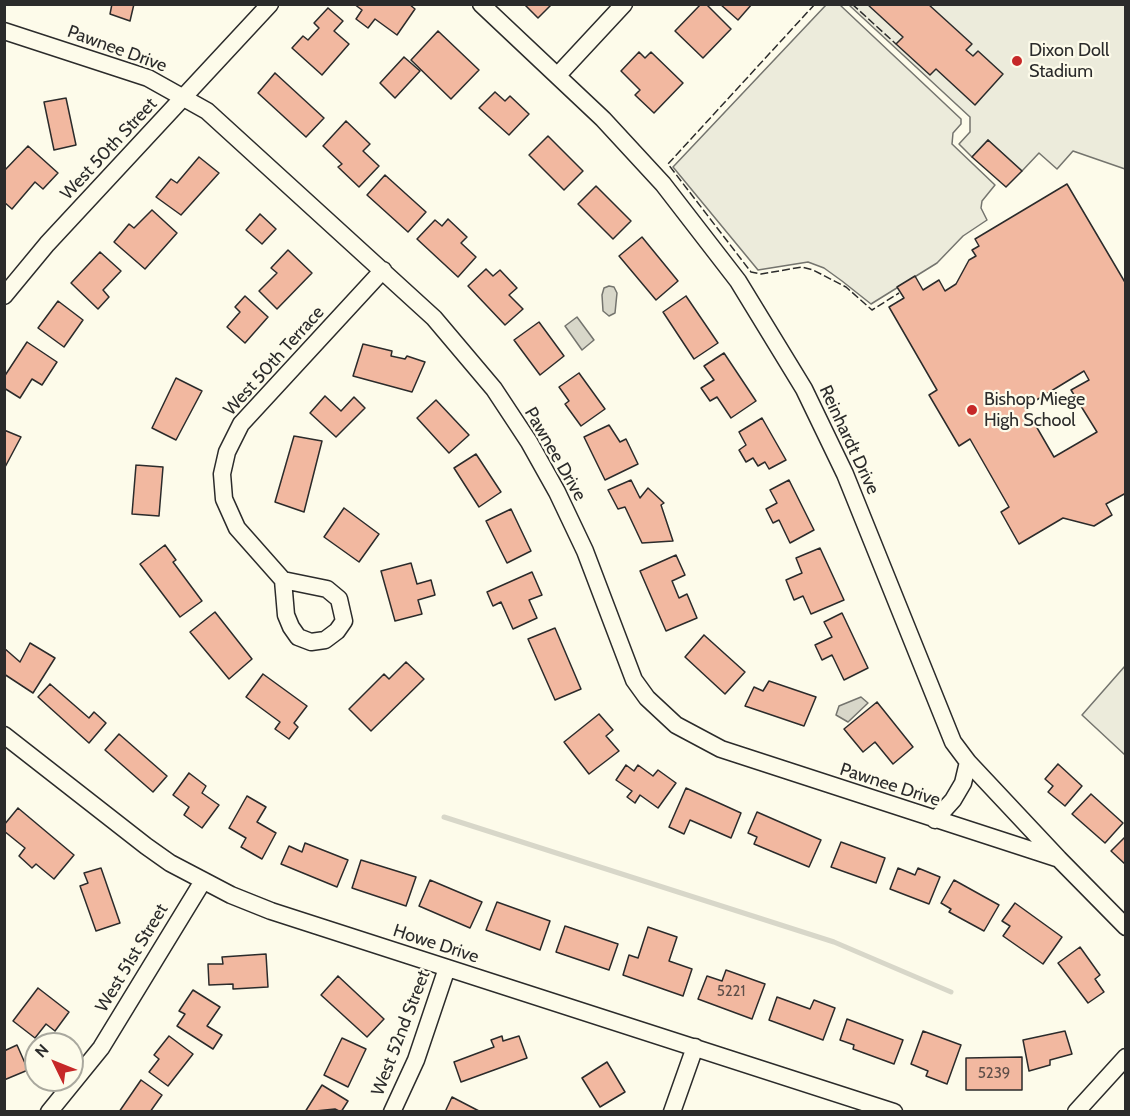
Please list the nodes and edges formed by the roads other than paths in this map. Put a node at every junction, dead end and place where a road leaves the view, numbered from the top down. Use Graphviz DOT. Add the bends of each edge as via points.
graph roads {
  1 [pos="270,4"];
  2 [pos="481,4"];
  3 [pos="624,4"];
  4 [pos="4,31"];
  5 [pos="558,75"];
  6 [pos="183,97"];
  7 [pos="384,270"];
  8 [pos="4,296"];
  9 [pos="283,580"];
  10 [pos="4,735"];
  11 [pos="968,762"];
  12 [pos="935,820"];
  13 [pos="1059,860"];
  14 [pos="203,880"];
  15 [pos="1125,927"];
  16 [pos="447,968"];
  17 [pos="695,1047"];
  18 [pos="1125,1057"];
  19 [pos="49,1112"];
  20 [pos="392,1112"];
  21 [pos="672,1112"];
  22 [pos="894,1112"];
  23 [pos="1076,1112"];
  1 -- 6 [label="street, West 50th Street"];
  2 -- 5 [label="street, Reinhardt Drive"];
  3 -- 5 [label="street"];
  4 -- 6 [label="street, Pawnee Drive" via="148,78"];
  5 -- 11 [label="street, Reinhardt Drive" via="663,184 738,281 775,339 845,474 933,699 953,742"];
  6 -- 7 [label="street, Pawnee Drive" via="224,123"];
  6 -- 8 [label="street, West 50th Street"];
  7 -- 9 [label="street, West 50th Terrace" via="241,424 227,452 222,474 224,499 237,528"];
  7 -- 12 [label="street, Pawnee Drive" via="468,357 529,442 585,552 634,680 661,712 692,736 721,749"];
  10 -- 14 [label="street, Howe Drive" via="146,846"];
  11 -- 12 [label="street" via="963,783"];
  11 -- 13 [label="street, Reinhardt Drive"];
  12 -- 13 [label="street, Pawnee Drive"];
  13 -- 15 [label="street, Reinhardt Drive"];
  14 -- 16 [label="street, Howe Drive" via="271,911"];
  14 -- 19 [label="street, West 51st Street" via="100,1048"];
  16 -- 17 [label="street, Howe Drive"];
  16 -- 20 [label="street, West 52nd Street" via="416,1060"];
  17 -- 21 [label="street"];
  17 -- 22 [label="street, Howe Drive"];
  18 -- 23 [label="street"];
}
